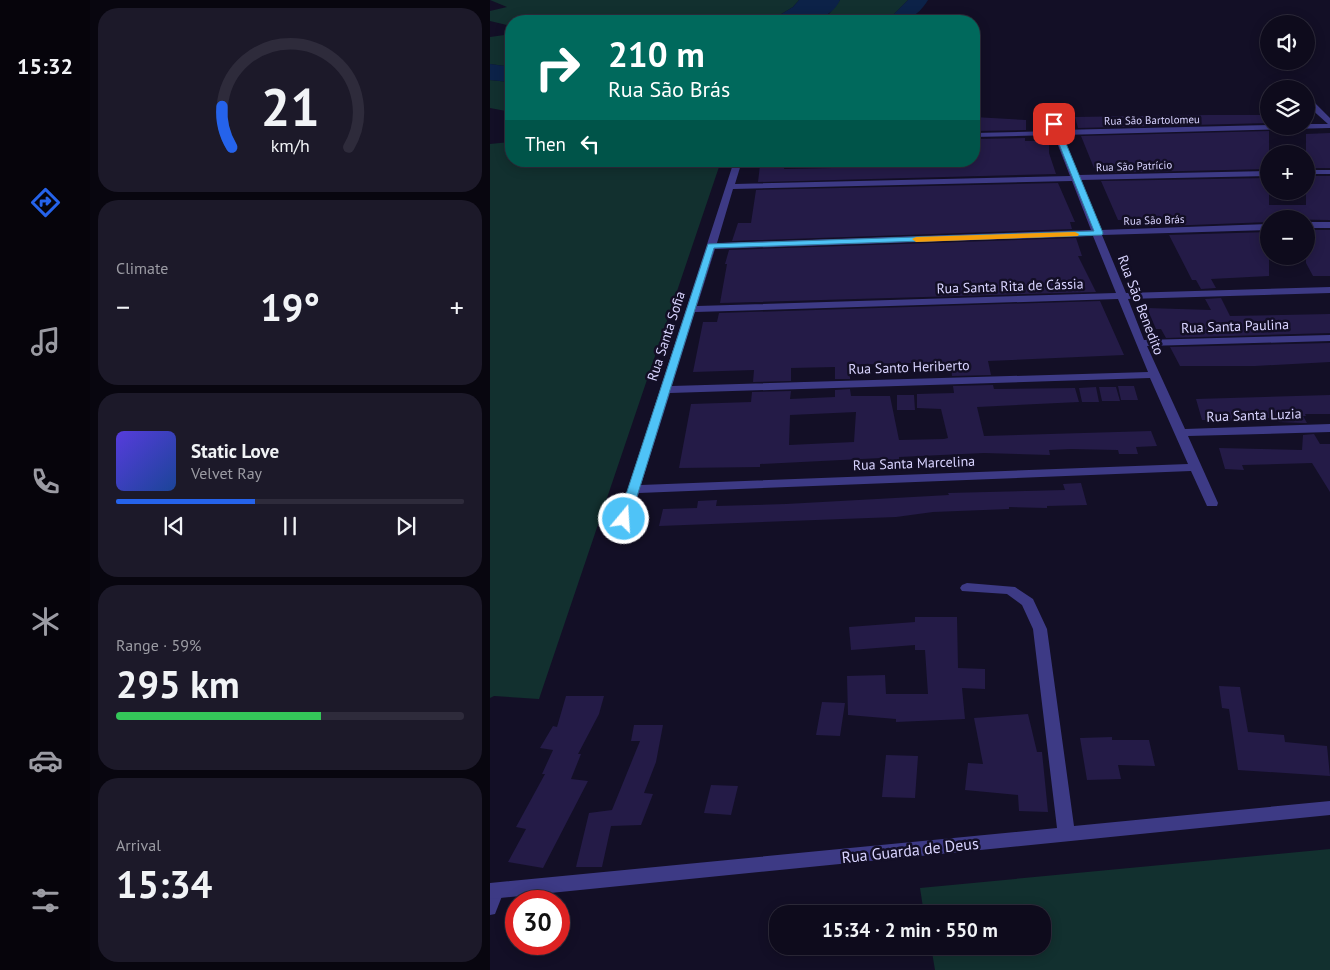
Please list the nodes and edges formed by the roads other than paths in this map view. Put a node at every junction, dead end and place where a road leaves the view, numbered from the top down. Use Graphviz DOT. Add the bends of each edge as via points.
graph roads {
  1 [pos="1315,108"];
  2 [pos="1050,114"];
  3 [pos="1330,122"];
  4 [pos="1330,126"];
  5 [pos="1058,133"];
  6 [pos="980,135"];
  7 [pos="736,167"];
  8 [pos="1315,172"];
  9 [pos="1330,172"];
  10 [pos="1260,173"];
  11 [pos="1076,178"];
  12 [pos="730,187"];
  13 [pos="1330,225"];
  14 [pos="1315,226"];
  15 [pos="1260,227"];
  16 [pos="1099,233"];
  17 [pos="710,246"];
  18 [pos="1330,290"];
  19 [pos="1122,297"];
  20 [pos="690,309"];
  21 [pos="1330,338"];
  22 [pos="1140,343"];
  23 [pos="1154,375"];
  24 [pos="665,390"];
  25 [pos="1330,428"];
  26 [pos="1180,433"];
  27 [pos="1195,467"];
  28 [pos="633,489"];
  29 [pos="1212,503"];
  30 [pos="624,519"];
  31 [pos="967,588"];
  32 [pos="1330,808"];
  33 [pos="1066,834"];
  34 [pos="494,891"];
  35 [pos="490,910"];
  1 -- 3 [label="street"];
  2 -- 5 [label="street, Rua São Benedito"];
  4 -- 5 [label="street, Rua São Bartolomeu"];
  5 -- 6 [label="street, Rua São Bartolomeu"];
  5 -- 11 [label="street, Rua São Benedito"];
  7 -- 12 [label="street, Rua Santa Sofia"];
  8 -- 9 [label="street"];
  10 -- 11 [label="street, Rua São Patrício"];
  11 -- 12 [label="street, Rua São Patrício"];
  11 -- 16 [label="street, Rua São Benedito"];
  12 -- 17 [label="street, Rua Santa Sofia"];
  13 -- 14 [label="street"];
  15 -- 16 [label="street, Rua São Brás"];
  16 -- 17 [label="street, Rua São Brás"];
  16 -- 19 [label="street, Rua São Benedito"];
  17 -- 20 [label="street, Rua Santa Sofia"];
  18 -- 19 [label="street, Rua Santa Rita de Cássia"];
  19 -- 20 [label="street, Rua Santa Rita de Cássia"];
  19 -- 22 [label="street, Rua São Benedito"];
  20 -- 24 [label="street, Rua Santa Sofia"];
  21 -- 22 [label="street, Rua Santa Paulina"];
  22 -- 23 [label="street, Rua São Benedito"];
  23 -- 24 [label="street, Rua Santo Heriberto"];
  23 -- 26 [label="street, Rua São Benedito"];
  24 -- 28 [label="street, Rua Santa Sofia"];
  25 -- 26 [label="street, Rua Santa Luzia"];
  26 -- 27 [label="street, Rua São Benedito"];
  27 -- 28 [label="street, Rua Santa Marcelina"];
  27 -- 29 [label="street, Rua São Benedito"];
  28 -- 30 [label="street, Rua Santa Sofia"];
  31 -- 33 [label="street" via="1010,590 1028,602 1040,629"];
  32 -- 33 [label="street, Rua Guarda de Deus"];
  33 -- 34 [label="street, Rua Guarda de Deus"];
  34 -- 35 [label="lane"];
}
